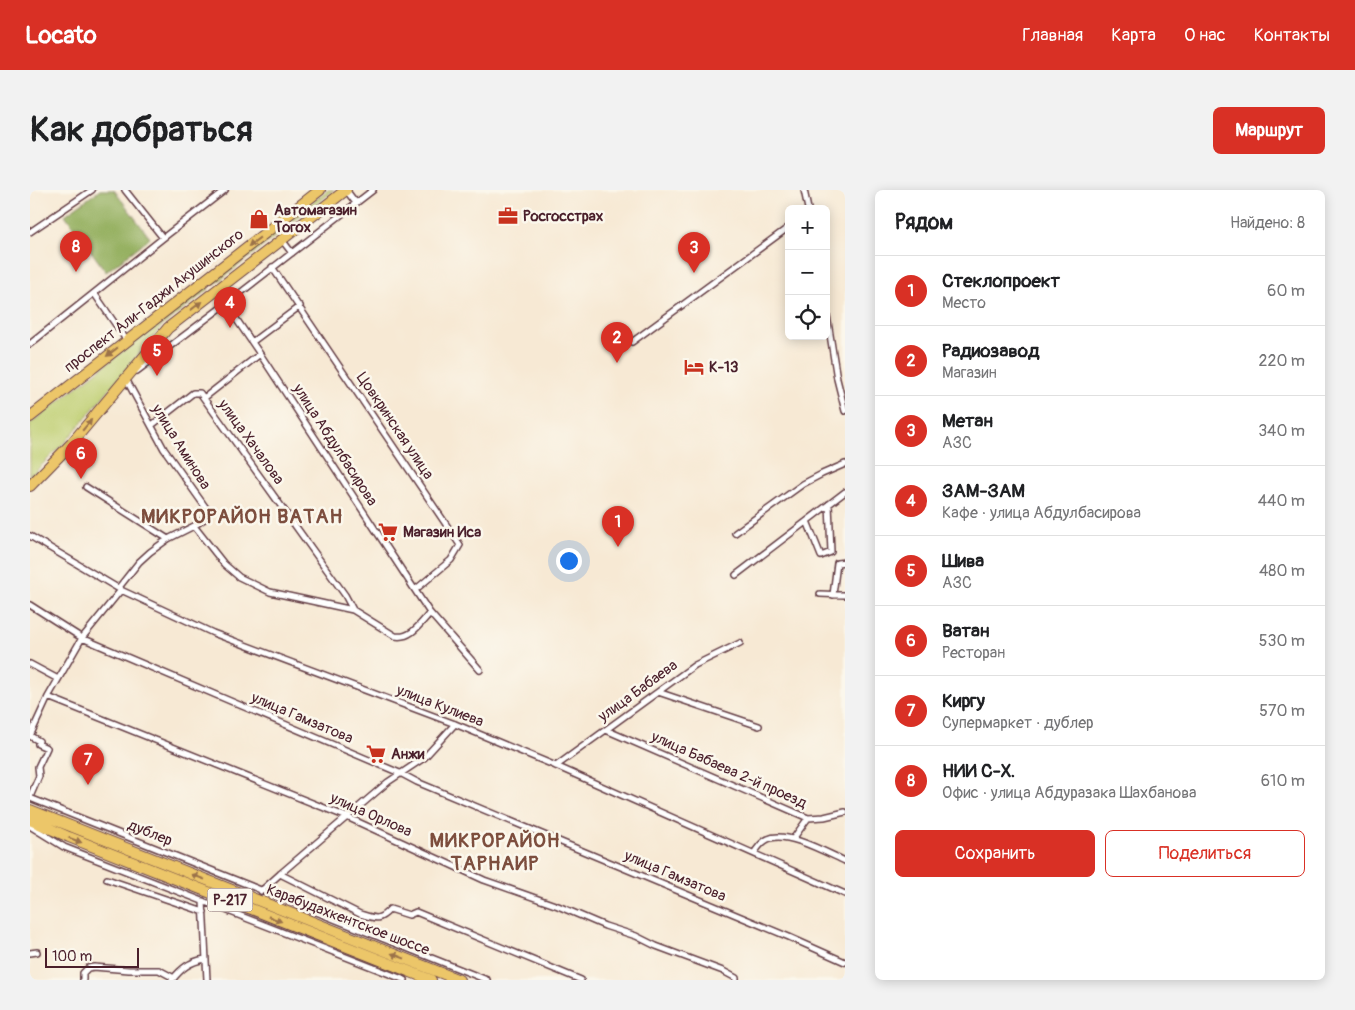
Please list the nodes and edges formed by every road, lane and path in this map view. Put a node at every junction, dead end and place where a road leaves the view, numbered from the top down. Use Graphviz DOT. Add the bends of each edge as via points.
graph roads {
  1 [pos="92,190"];
  2 [pos="125,190"];
  3 [pos="225,190"];
  4 [pos="320,190"];
  5 [pos="346,190"];
  6 [pos="373,190"];
  7 [pos="804,190"];
  8 [pos="356,203"];
  9 [pos="807,205"];
  10 [pos="785,230"];
  11 [pos="30,232"];
  12 [pos="163,238"];
  13 [pos="282,240"];
  14 [pos="292,253"];
  15 [pos="272,267"];
  16 [pos="203,281"];
  17 [pos="94,293"];
  18 [pos="212,294"];
  19 [pos="226,304"];
  20 [pos="300,306"];
  21 [pos="830,334"];
  22 [pos="126,341"];
  23 [pos="252,342"];
  24 [pos="632,342"];
  25 [pos="30,344"];
  26 [pos="260,354"];
  27 [pos="125,379"];
  28 [pos="204,398"];
  29 [pos="845,412"];
  30 [pos="30,417"];
  31 [pos="152,425"];
  32 [pos="845,464"];
  33 [pos="30,486"];
  34 [pos="86,487"];
  35 [pos="845,492"];
  36 [pos="829,504"];
  37 [pos="807,521"];
  38 [pos="194,526"];
  39 [pos="735,533"];
  40 [pos="30,536"];
  41 [pos="168,539"];
  42 [pos="845,562"];
  43 [pos="736,575"];
  44 [pos="121,590"];
  45 [pos="415,590"];
  46 [pos="820,594"];
  47 [pos="833,595"];
  48 [pos="845,596"];
  49 [pos="30,605"];
  50 [pos="353,610"];
  51 [pos="430,613"];
  52 [pos="82,638"];
  53 [pos="740,643"];
  54 [pos="30,664"];
  55 [pos="480,670"];
  56 [pos="58,679"];
  57 [pos="658,692"];
  58 [pos="48,697"];
  59 [pos="455,724"];
  60 [pos="759,726"];
  61 [pos="606,730"];
  62 [pos="30,736"];
  63 [pos="556,766"];
  64 [pos="402,774"];
  65 [pos="30,798"];
  66 [pos="30,810"];
  67 [pos="845,812"];
  68 [pos="347,817"];
  69 [pos="808,818"];
  70 [pos="30,820"];
  71 [pos="30,826"];
  72 [pos="793,839"];
  73 [pos="754,853"];
  74 [pos="845,861"];
  75 [pos="280,874"];
  76 [pos="107,879"];
  77 [pos="262,891"];
  78 [pos="845,894"];
  79 [pos="203,901"];
  80 [pos="204,912"];
  81 [pos="37,952"];
  82 [pos="30,953"];
  83 [pos="205,959"];
  84 [pos="845,962"];
  85 [pos="173,979"];
  86 [pos="83,980"];
  87 [pos="207,980"];
  88 [pos="405,980"];
  89 [pos="431,980"];
  90 [pos="460,980"];
  91 [pos="487,980"];
  92 [pos="581,980"];
  93 [pos="736,980"];
  1 -- 11 [label="street"];
  2 -- 12 [label="street"];
  3 -- 12 [label="street"];
  4 -- 16 [label="highway, проспект Али-Гаджи Акушинского, one-way"];
  5 -- 8 [label="street"];
  5 -- 13 [label="highway, проспект Али-Гаджи Акушинского"];
  6 -- 8 [label="street"];
  7 -- 9 [label="street"];
  8 -- 14 [label="street"];
  10 -- 24 [label="street"];
  12 -- 17 [label="street"];
  13 -- 14 [label="street"];
  13 -- 18 [label="highway, проспект Али-Гаджи Акушинского"];
  14 -- 15 [label="street"];
  15 -- 19 [label="street"];
  15 -- 20 [label="street, Цовкринская улица"];
  16 -- 18 [label="highway" via="211,286"];
  16 -- 22 [label="highway, проспект Али-Гаджи Акушинского"];
  17 -- 22 [label="street"];
  17 -- 25 [label="street"];
  27 -- 18 [label="highway, проспект Али-Гаджи Акушинского, one-way" via="168,328"];
  19 -- 23 [label="street, улица Абдулбасирова"];
  19 -- 27 [label="street"];
  20 -- 23 [label="street"];
  20 -- 45 [label="street, Цовкринская улица" via="460,545 451,560"];
  21 -- 29 [label="street"];
  22 -- 30 [label="highway, проспект Али-Гаджи Акушинского, one-way"];
  23 -- 26 [label="street, улица Абдулбасирова"];
  26 -- 28 [label="street"];
  26 -- 45 [label="street, улица Абдулбасирова"];
  27 -- 31 [label="street, улица Аминова"];
  33 -- 27 [label="highway, проспект Али-Гаджи Акушинского, one-way" via="71,444"];
  28 -- 31 [label="street, улица Хачалова" via="200,393 193,393"];
  28 -- 50 [label="street, улица Хачалова"];
  31 -- 38 [label="street, улица Аминова" via="164,449 206,508 206,518"];
  32 -- 39 [label="street" via="803,484"];
  34 -- 41 [label="street"];
  35 -- 36 [label="street"];
  36 -- 37 [label="street"];
  36 -- 37 [label="street" via="832,552 821,556"];
  37 -- 43 [label="street"];
  38 -- 41 [label="street"];
  38 -- 50 [label="street" via="224,564 239,577 270,592"];
  40 -- 44 [label="street, улица Кулиева"];
  41 -- 44 [label="street" via="139,562 120,586"];
  42 -- 47 [label="street" via="837,563"];
  44 -- 52 [label="street"];
  44 -- 59 [label="street, улица Кулиева" via="213,633"];
  45 -- 51 [label="street, улица Абдулбасирова"];
  46 -- 47 [label="street"];
  47 -- 48 [label="street"];
  49 -- 52 [label="street, улица Гамзатова"];
  50 -- 51 [label="street" via="395,636 402,637 410,634"];
  51 -- 55 [label="street, улица Абдулбасирова"];
  52 -- 56 [label="street"];
  52 -- 64 [label="street, улица Гамзатова"];
  53 -- 57 [label="street, улица Бабаева" via="695,665"];
  54 -- 56 [label="street"];
  56 -- 58 [label="street"];
  57 -- 60 [label="street"];
  57 -- 61 [label="street, улица Бабаева"];
  58 -- 62 [label="street"];
  58 -- 68 [label="street, улица Орлова"];
  59 -- 63 [label="street, улица Кулиева"];
  59 -- 64 [label="street" via="424,758"];
  61 -- 63 [label="street, улица Бабаева"];
  61 -- 69 [label="street, улица Бабаева 2-й проезд"];
  62 -- 65 [label="street" via="47,748"];
  63 -- 73 [label="street, улица Кулиева"];
  64 -- 68 [label="street"];
  64 -- 84 [label="street, улица Гамзатова"];
  65 -- 77 [label="street, дублер"];
  90 -- 66 [label="highway, Карабудахкентское шоссе, one-way"];
  67 -- 69 [label="street, улица Бабаева 2-й проезд"];
  68 -- 75 [label="street"];
  68 -- 93 [label="street, улица Орлова" via="484,880 636,936 723,971"];
  69 -- 72 [label="street"];
  70 -- 89 [label="highway, Карабудахкентское шоссе / Р-217, one-way"];
  71 -- 79 [label="street" via="64,846"];
  72 -- 73 [label="street" via="768,838"];
  72 -- 74 [label="street"];
  73 -- 78 [label="street, улица Кулиева"];
  75 -- 77 [label="street"];
  75 -- 92 [label="street" via="360,914 382,917 390,908 409,915 416,912"];
  76 -- 80 [label="street"];
  77 -- 91 [label="street, дублер"];
  79 -- 80 [label="street"];
  79 -- 88 [label="street"];
  80 -- 83 [label="street"];
  81 -- 82 [label="street"];
  83 -- 85 [label="street" via="183,967"];
  83 -- 87 [label="street"];
  85 -- 86 [label="street" via="159,970 94,967 83,973"];
}
